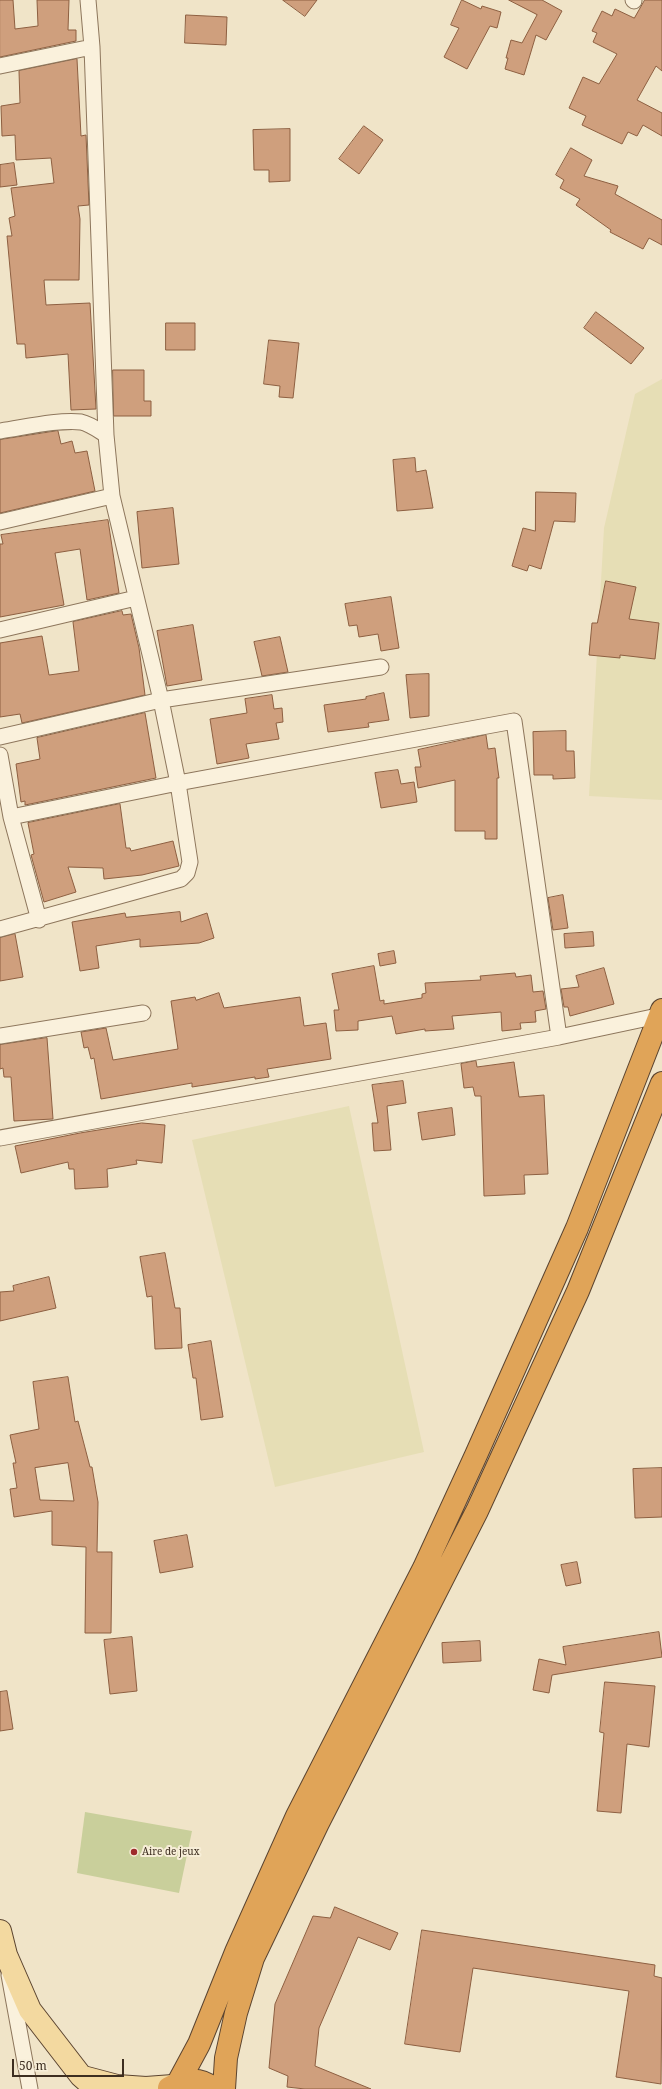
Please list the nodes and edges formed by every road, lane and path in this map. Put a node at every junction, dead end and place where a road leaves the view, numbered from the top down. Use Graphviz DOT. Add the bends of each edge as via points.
graph roads {
  1 [pos="88,0"];
  2 [pos="92,47"];
  3 [pos="0,66"];
  4 [pos="0,431"];
  5 [pos="106,435"];
  6 [pos="112,496"];
  7 [pos="0,522"];
  8 [pos="136,598"];
  9 [pos="0,630"];
  10 [pos="381,667"];
  11 [pos="161,700"];
  12 [pos="0,737"];
  13 [pos="0,755"];
  14 [pos="178,783"];
  15 [pos="11,817"];
  16 [pos="39,920"];
  17 [pos="0,930"];
  18 [pos="143,1013"];
  19 [pos="661,1014"];
  20 [pos="0,1036"];
  21 [pos="559,1036"];
  22 [pos="662,1083"];
  23 [pos="0,1138"];
  24 [pos="0,1932"];
  25 [pos="6,1954"];
  26 [pos="89,2083"];
  27 [pos="173,2086"];
  28 [pos="30,2089"];
  29 [pos="214,2089"];
  30 [pos="224,2089"];
  1 -- 2 [label="street"];
  2 -- 3 [label="street"];
  2 -- 5 [label="street"];
  4 -- 5 [label="street" via="69,421 82,422"];
  5 -- 6 [label="street"];
  6 -- 7 [label="street"];
  6 -- 8 [label="street"];
  8 -- 9 [label="street"];
  8 -- 11 [label="street"];
  10 -- 11 [label="street"];
  11 -- 12 [label="street"];
  11 -- 14 [label="street"];
  13 -- 15 [label="street"];
  14 -- 15 [label="street"];
  14 -- 16 [label="street" via="190,862 187,873 181,879"];
  14 -- 21 [label="street" via="514,721"];
  15 -- 16 [label="street"];
  16 -- 17 [label="street"];
  18 -- 20 [label="street"];
  19 -- 21 [label="street"];
  19 -- 27 [label="highway" via="577,1228 476,1455 424,1568 297,1816 236,1952 199,2044"];
  21 -- 23 [label="street"];
  22 -- 30 [label="highway" via="578,1291 477,1511 318,1823 253,1958 234,2021 226,2058"];
  24 -- 25 [label="main road"];
  25 -- 26 [label="main road" via="30,2010"];
  25 -- 28 [label="street"];
  26 -- 27 [label="main road" via="139,2088"];
  27 -- 29 [label="highway" via="189,2080 200,2081"];
}
